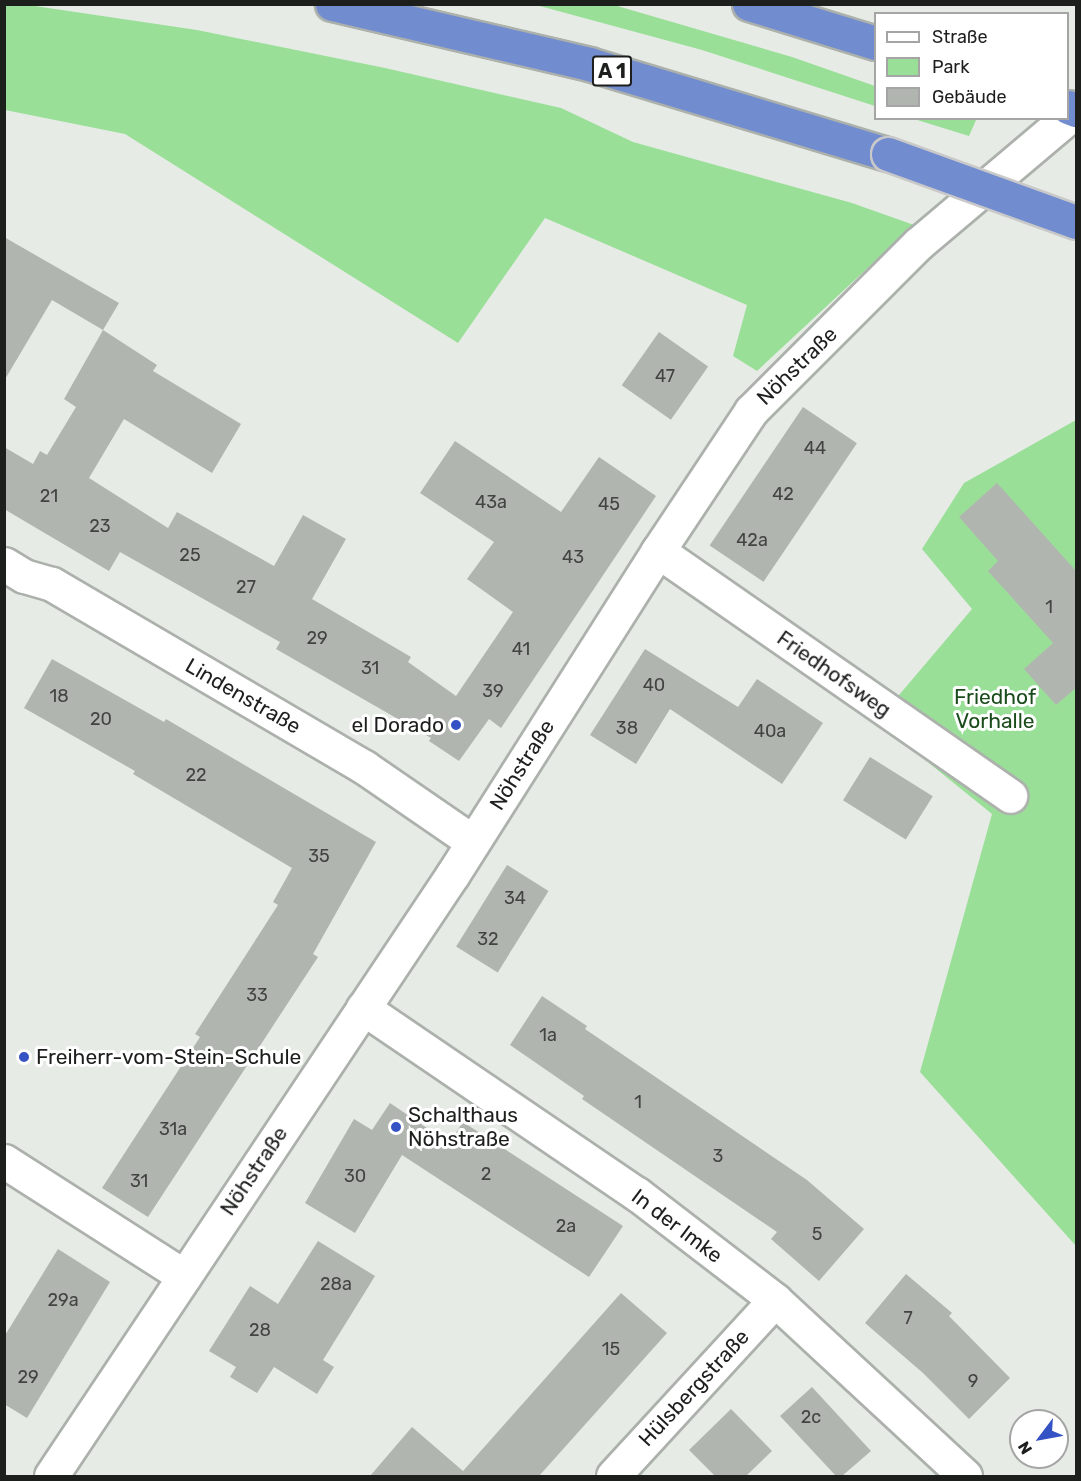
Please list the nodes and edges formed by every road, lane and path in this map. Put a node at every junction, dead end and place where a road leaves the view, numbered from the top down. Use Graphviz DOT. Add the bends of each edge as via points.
graph roads {
  1 [pos="332,4"];
  2 [pos="749,4"];
  3 [pos="874,42"];
  4 [pos="1065,120"];
  5 [pos="1076,222"];
  6 [pos="658,552"];
  7 [pos="4,564"];
  8 [pos="1010,796"];
  9 [pos="473,842"];
  10 [pos="363,1008"];
  11 [pos="4,1161"];
  12 [pos="183,1276"];
  13 [pos="776,1300"];
  14 [pos="51,1476"];
  15 [pos="613,1476"];
  16 [pos="965,1476"];
  1 -- 5 [label="highway, A 1, bridge" via="589,64 888,154"];
  2 -- 3 [label="highway"];
  4 -- 6 [label="street, Nöhstraße" via="918,244 751,411"];
  6 -- 8 [label="street, Friedhofsweg"];
  6 -- 9 [label="street, Nöhstraße"];
  7 -- 9 [label="street, Lindenstraße" via="24,576 52,584 364,767"];
  9 -- 10 [label="street, Nöhstraße"];
  10 -- 12 [label="street, Nöhstraße"];
  10 -- 13 [label="street, In der Imke" via="637,1194"];
  11 -- 12 [label="street"];
  12 -- 14 [label="street, Nöhstraße"];
  13 -- 15 [label="street, Hülsbergstraße"];
  13 -- 16 [label="street, In der Imke"];
}
